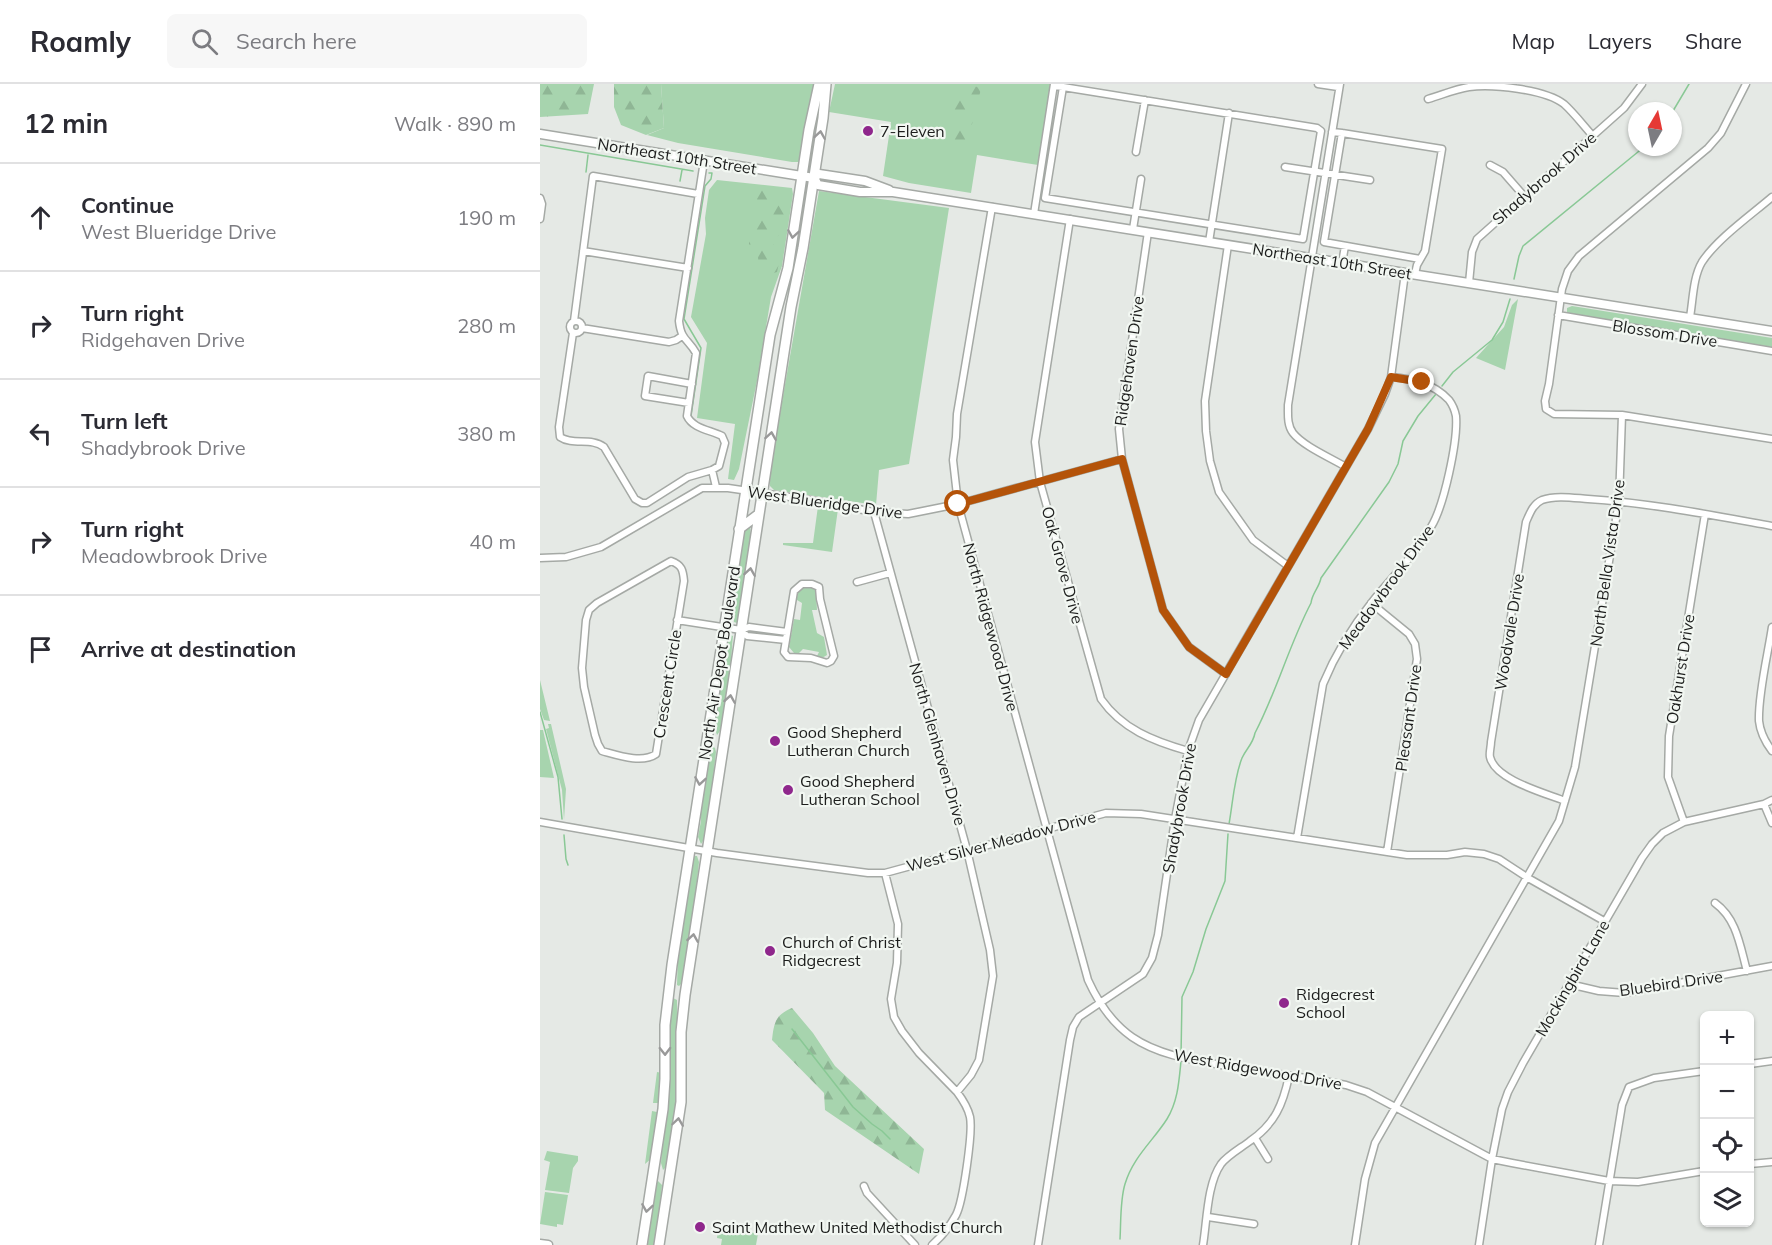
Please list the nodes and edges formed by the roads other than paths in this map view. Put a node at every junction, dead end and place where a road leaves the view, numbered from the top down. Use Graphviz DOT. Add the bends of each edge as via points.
graph roads {
  1 [pos="819,84"];
  2 [pos="826,84"];
  3 [pos="1318,84"];
  4 [pos="1642,84"];
  5 [pos="1746,84"];
  6 [pos="1054,85"];
  7 [pos="1339,86"];
  8 [pos="1063,87"];
  9 [pos="1428,99"];
  10 [pos="1145,100"];
  11 [pos="1229,113"];
  12 [pos="1332,132"];
  13 [pos="1342,133"];
  14 [pos="540,134"];
  15 [pos="1592,135"];
  16 [pos="1136,152"];
  17 [pos="704,161"];
  18 [pos="1490,165"];
  19 [pos="1285,167"];
  20 [pos="1315,172"];
  21 [pos="1325,173"];
  22 [pos="1335,175"];
  23 [pos="802,177"];
  24 [pos="814,178"];
  25 [pos="1141,179"];
  26 [pos="1370,180"];
  27 [pos="698,194"];
  28 [pos="1524,196"];
  29 [pos="1772,197"];
  30 [pos="540,198"];
  31 [pos="992,207"];
  32 [pos="1136,213"];
  33 [pos="1034,214"];
  34 [pos="540,219"];
  35 [pos="1070,219"];
  36 [pos="1211,225"];
  37 [pos="1133,230"];
  38 [pos="1148,232"];
  39 [pos="1209,242"];
  40 [pos="1228,244"];
  41 [pos="1345,246"];
  42 [pos="583,252"];
  43 [pos="1311,258"];
  44 [pos="1420,259"];
  45 [pos="1342,263"];
  46 [pos="688,268"];
  47 [pos="1405,273"];
  48 [pos="1415,274"];
  49 [pos="1469,283"];
  50 [pos="1561,297"];
  51 [pos="1558,315"];
  52 [pos="1690,317"];
  53 [pos="574,321"];
  54 [pos="582,328"];
  55 [pos="1772,331"];
  56 [pos="573,333"];
  57 [pos="770,335"];
  58 [pos="682,336"];
  59 [pos="786,337"];
  60 [pos="1772,351"];
  61 [pos="1391,377"];
  62 [pos="692,384"];
  63 [pos="689,403"];
  64 [pos="1622,416"];
  65 [pos="1772,439"];
  66 [pos="1122,459"];
  67 [pos="1346,467"];
  68 [pos="712,470"];
  69 [pos="699,473"];
  70 [pos="1040,482"];
  71 [pos="716,487"];
  72 [pos="704,488"];
  73 [pos="745,491"];
  74 [pos="762,494"];
  75 [pos="1619,501"];
  76 [pos="958,504"];
  77 [pos="874,512"];
  78 [pos="759,514"];
  79 [pos="1705,514"];
  80 [pos="1772,526"];
  81 [pos="739,529"];
  82 [pos="540,558"];
  83 [pos="1288,566"];
  84 [pos="890,573"];
  85 [pos="857,582"];
  86 [pos="1371,603"];
  87 [pos="677,620"];
  88 [pos="1772,627"];
  89 [pos="724,628"];
  90 [pos="741,630"];
  91 [pos="787,632"];
  92 [pos="786,640"];
  93 [pos="1226,674"];
  94 [pos="707,739"];
  95 [pos="724,742"];
  96 [pos="1188,751"];
  97 [pos="1772,751"];
  98 [pos="1772,800"];
  99 [pos="1565,801"];
  100 [pos="1764,804"];
  101 [pos="1175,819"];
  102 [pos="540,822"];
  103 [pos="1684,822"];
  104 [pos="1772,823"];
  105 [pos="1047,828"];
  106 [pos="1297,838"];
  107 [pos="690,848"];
  108 [pos="707,850"];
  109 [pos="967,850"];
  110 [pos="1387,852"];
  111 [pos="885,873"];
  112 [pos="1528,878"];
  113 [pos="1715,903"];
  114 [pos="1604,921"];
  115 [pos="1772,966"];
  116 [pos="1747,971"];
  117 [pos="1569,984"];
  118 [pos="668,993"];
  119 [pos="685,995"];
  120 [pos="1099,1003"];
  121 [pos="1772,1061"];
  122 [pos="1754,1063"];
  123 [pos="1700,1072"];
  124 [pos="1288,1076"];
  125 [pos="957,1092"];
  126 [pos="1395,1106"];
  127 [pos="1255,1138"];
  128 [pos="1268,1159"];
  129 [pos="1492,1159"];
  130 [pos="1772,1162"];
  131 [pos="1754,1164"];
  132 [pos="1700,1172"];
  133 [pos="1609,1180"];
  134 [pos="864,1186"];
  135 [pos="1208,1217"];
  136 [pos="1254,1224"];
  137 [pos="540,1244"];
  138 [pos="548,1245"];
  139 [pos="642,1245"];
  140 [pos="659,1245"];
  141 [pos="915,1245"];
  142 [pos="932,1245"];
  143 [pos="1038,1245"];
  144 [pos="1203,1245"];
  145 [pos="1355,1245"];
  146 [pos="1479,1245"];
  147 [pos="1599,1245"];
  1 -- 23 [label="main road, North Air Depot Boulevard"];
  24 -- 2 [label="main road, North Air Depot Boulevard, one-way"];
  3 -- 7 [label="street"];
  4 -- 15 [label="street, Shadybrook Drive" via="1624,108"];
  5 -- 50 [label="street" via="1721,134 1572,264"];
  6 -- 8 [label="street"];
  6 -- 33 [label="street"];
  7 -- 12 [label="street"];
  8 -- 10 [label="street"];
  8 -- 32 [label="street" via="1046,198"];
  9 -- 15 [label="street" via="1466,87 1491,85 1540,93 1565,105"];
  10 -- 11 [label="street"];
  10 -- 16 [label="street"];
  11 -- 20 [label="street" via="1322,131"];
  11 -- 36 [label="street"];
  12 -- 13 [label="street"];
  12 -- 21 [label="street"];
  13 -- 22 [label="street"];
  13 -- 44 [label="street" via="1442,149 1425,252"];
  14 -- 17 [label="main road, Northeast 10th Street"];
  15 -- 28 [label="street, Shadybrook Drive"];
  17 -- 23 [label="main road, Northeast 10th Street"];
  17 -- 27 [label="street"];
  18 -- 28 [label="street" via="1503,172"];
  19 -- 20 [label="street"];
  20 -- 21 [label="street"];
  20 -- 36 [label="street" via="1304,239"];
  21 -- 22 [label="street"];
  21 -- 43 [label="street"];
  22 -- 26 [label="street"];
  22 -- 41 [label="street" via="1324,242"];
  23 -- 24 [label="main road, Northeast 10th Street"];
  23 -- 57 [label="main road, North Air Depot Boulevard, one-way" via="788,268"];
  24 -- 31 [label="main road, Northeast 10th Street" via="818,185 860,192 892,192"];
  24 -- 59 [label="main road, North Air Depot Boulevard"];
  25 -- 32 [label="street"];
  27 -- 42 [label="street" via="593,176"];
  27 -- 46 [label="street"];
  28 -- 49 [label="street, Shadybrook Drive" via="1477,239"];
  29 -- 52 [label="street" via="1702,262"];
  30 -- 34 [label="street"];
  31 -- 33 [label="main road, Northeast 10th Street"];
  31 -- 76 [label="street, North Ridgewood Drive" via="957,414 953,460"];
  32 -- 36 [label="street"];
  32 -- 37 [label="street"];
  33 -- 35 [label="main road, Northeast 10th Street"];
  35 -- 37 [label="main road, Northeast 10th Street"];
  35 -- 70 [label="street, Oak Grove Drive" via="1035,441"];
  36 -- 39 [label="street"];
  37 -- 38 [label="main road, Northeast 10th Street"];
  38 -- 39 [label="main road, Northeast 10th Street"];
  38 -- 66 [label="street, Ridgehaven Drive" via="1119,429"];
  39 -- 40 [label="main road, Northeast 10th Street"];
  40 -- 43 [label="main road, Northeast 10th Street"];
  40 -- 83 [label="street" via="1205,401 1210,462 1219,492 1253,540"];
  41 -- 44 [label="street"];
  41 -- 45 [label="street"];
  42 -- 46 [label="street"];
  42 -- 53 [label="street"];
  43 -- 45 [label="main road, Northeast 10th Street"];
  43 -- 67 [label="street" via="1288,421 1301,441"];
  44 -- 48 [label="street"];
  45 -- 47 [label="main road, Northeast 10th Street"];
  46 -- 58 [label="street" via="679,321"];
  47 -- 48 [label="main road, Northeast 10th Street"];
  47 -- 61 [label="street, Shadybrook Drive"];
  48 -- 49 [label="main road, Northeast 10th Street"];
  49 -- 50 [label="main road, Northeast 10th Street"];
  50 -- 51 [label="street"];
  50 -- 52 [label="main road, Northeast 10th Street"];
  51 -- 60 [label="street, Blossom Drive"];
  51 -- 64 [label="street" via="1546,409 1554,414"];
  52 -- 55 [label="main road, Northeast 10th Street"];
  53 -- 54 [label="street" via="580,322"];
  53 -- 56 [label="street" via="570,326"];
  54 -- 56 [label="street"];
  54 -- 58 [label="street" via="669,342"];
  56 -- 69 [label="street" via="560,437 596,442 604,447 642,503"];
  57 -- 59 [label="main road"];
  57 -- 73 [label="main road, North Air Depot Boulevard"];
  58 -- 62 [label="street" via="696,353"];
  74 -- 59 [label="main road, North Air Depot Boulevard, one-way"];
  61 -- 67 [label="street, Shadybrook Drive"];
  61 -- 86 [label="street, Meadowbrook Drive" via="1436,388 1450,401 1456,415 1455,436 1433,525"];
  62 -- 63 [label="street"];
  62 -- 63 [label="street" via="648,376 645,396"];
  63 -- 68 [label="street" via="690,421 722,436 725,443 719,466"];
  64 -- 65 [label="street"];
  64 -- 75 [label="street, North Bella Vista Drive"];
  66 -- 70 [label="street, West Blueridge Drive"];
  66 -- 93 [label="street, Ridgehaven Drive" via="1163,610 1189,647"];
  67 -- 83 [label="street, Shadybrook Drive"];
  68 -- 69 [label="street"];
  68 -- 71 [label="street"];
  69 -- 72 [label="street"];
  70 -- 76 [label="street, West Blueridge Drive"];
  70 -- 96 [label="street, Oak Grove Drive" via="1101,699 1121,722"];
  71 -- 72 [label="street, West Blueridge Drive"];
  71 -- 73 [label="street, West Blueridge Drive"];
  72 -- 82 [label="street, West Blueridge Drive" via="601,547 566,557"];
  73 -- 74 [label="street, West Blueridge Drive"];
  73 -- 81 [label="main road, North Air Depot Boulevard"];
  74 -- 77 [label="street, West Blueridge Drive"];
  74 -- 78 [label="main road, North Air Depot Boulevard"];
  75 -- 79 [label="street, Woodvale Drive"];
  75 -- 99 [label="street, North Bella Vista Drive" via="1575,767"];
  75 -- 99 [label="street, Woodvale Drive" via="1551,498 1539,502 1526,522 1490,757 1505,777"];
  76 -- 77 [label="street, West Blueridge Drive" via="908,514"];
  76 -- 105 [label="street, North Ridgewood Drive"];
  77 -- 84 [label="street, North Glenhaven Drive"];
  78 -- 81 [label="main road"];
  90 -- 78 [label="main road, North Air Depot Boulevard, one-way"];
  79 -- 80 [label="street, Woodvale Drive"];
  79 -- 103 [label="street, Oakhurst Drive" via="1667,757 1668,777"];
  81 -- 89 [label="main road, North Air Depot Boulevard"];
  83 -- 93 [label="street, Shadybrook Drive"];
  84 -- 85 [label="street"];
  84 -- 109 [label="street, North Glenhaven Drive"];
  86 -- 106 [label="street, Meadowbrook Drive" via="1323,684"];
  86 -- 110 [label="street, Pleasant Drive" via="1409,633 1417,659"];
  87 -- 87 [label="street, Crescent Circle" via="656,754 640,759 602,751 582,668 589,610 671,561 679,564 684,580"];
  87 -- 89 [label="street"];
  88 -- 97 [label="street" via="1759,723"];
  89 -- 90 [label="street"];
  89 -- 94 [label="main road, North Air Depot Boulevard"];
  90 -- 91 [label="street" via="749,627"];
  90 -- 92 [label="street" via="747,636"];
  95 -- 90 [label="main road, North Air Depot Boulevard, one-way"];
  91 -- 92 [label="street"];
  91 -- 92 [label="street" via="794,591 802,584 817,585 834,656 827,663 788,657 784,652"];
  93 -- 96 [label="street, Shadybrook Drive" via="1199,720"];
  94 -- 95 [label="main road"];
  94 -- 107 [label="main road, North Air Depot Boulevard, one-way"];
  95 -- 108 [label="main road, North Air Depot Boulevard"];
  96 -- 101 [label="street, Shadybrook Drive"];
  98 -- 100 [label="street, Mockingbird Lane"];
  99 -- 112 [label="street, North Bella Vista Drive" via="1559,821"];
  100 -- 103 [label="street, Mockingbird Lane"];
  100 -- 104 [label="street"];
  101 -- 105 [label="street, West Silver Meadow Drive" via="1106,813"];
  101 -- 106 [label="street, West Silver Meadow Drive"];
  101 -- 120 [label="street, Shadybrook Drive" via="1152,958 1143,974"];
  102 -- 107 [label="street, West Silver Meadow Drive"];
  103 -- 114 [label="street, Mockingbird Lane" via="1652,844"];
  105 -- 109 [label="street, West Silver Meadow Drive"];
  105 -- 120 [label="street, North Ridgewood Drive" via="1088,980"];
  106 -- 110 [label="street, West Silver Meadow Drive"];
  107 -- 108 [label="street, West Silver Meadow Drive"];
  107 -- 118 [label="main road, North Air Depot Boulevard"];
  108 -- 111 [label="street, West Silver Meadow Drive"];
  119 -- 108 [label="main road, North Air Depot Boulevard, one-way"];
  109 -- 111 [label="street, West Silver Meadow Drive"];
  109 -- 125 [label="street, North Glenhaven Drive" via="993,976 979,1060"];
  110 -- 112 [label="street, West Silver Meadow Drive" via="1426,856 1484,854"];
  111 -- 125 [label="street" via="898,924 891,999 894,1017 919,1053"];
  112 -- 114 [label="street, West Silver Meadow Drive"];
  112 -- 126 [label="street, North Bella Vista Drive"];
  113 -- 116 [label="street" via="1733,923"];
  114 -- 117 [label="street, Mockingbird Lane"];
  115 -- 116 [label="street, Bluebird Drive"];
  116 -- 117 [label="street, Bluebird Drive" via="1625,993"];
  117 -- 129 [label="street, Mockingbird Lane" via="1508,1092"];
  118 -- 119 [label="main road"];
  118 -- 139 [label="main road, North Air Depot Boulevard, one-way" via="663,1109"];
  140 -- 119 [label="main road, North Air Depot Boulevard, one-way" via="681,1102"];
  120 -- 124 [label="street, West Ridgewood Drive" via="1133,1038 1159,1051"];
  120 -- 143 [label="street, Shadybrook Drive" via="1079,1017 1073,1028"];
  121 -- 122 [label="street"];
  123 -- 133 [label="street" via="1654,1078 1629,1087 1622,1105"];
  124 -- 126 [label="street, West Ridgewood Drive" via="1346,1085"];
  124 -- 127 [label="street" via="1280,1109"];
  125 -- 142 [label="street" via="970,1118 968,1156 956,1214"];
  126 -- 129 [label="street, West Ridgewood Drive"];
  126 -- 145 [label="street, North Bella Vista Drive" via="1375,1143"];
  127 -- 128 [label="street"];
  127 -- 135 [label="street" via="1221,1164 1211,1189"];
  129 -- 133 [label="street, West Ridgewood Drive"];
  129 -- 146 [label="street, Mockingbird Lane"];
  130 -- 131 [label="street"];
  132 -- 133 [label="street, West Ridgewood Drive" via="1638,1182"];
  133 -- 147 [label="street"];
  134 -- 141 [label="street"];
  135 -- 136 [label="street"];
  135 -- 144 [label="street"];
  137 -- 138 [label="main road"];
}
